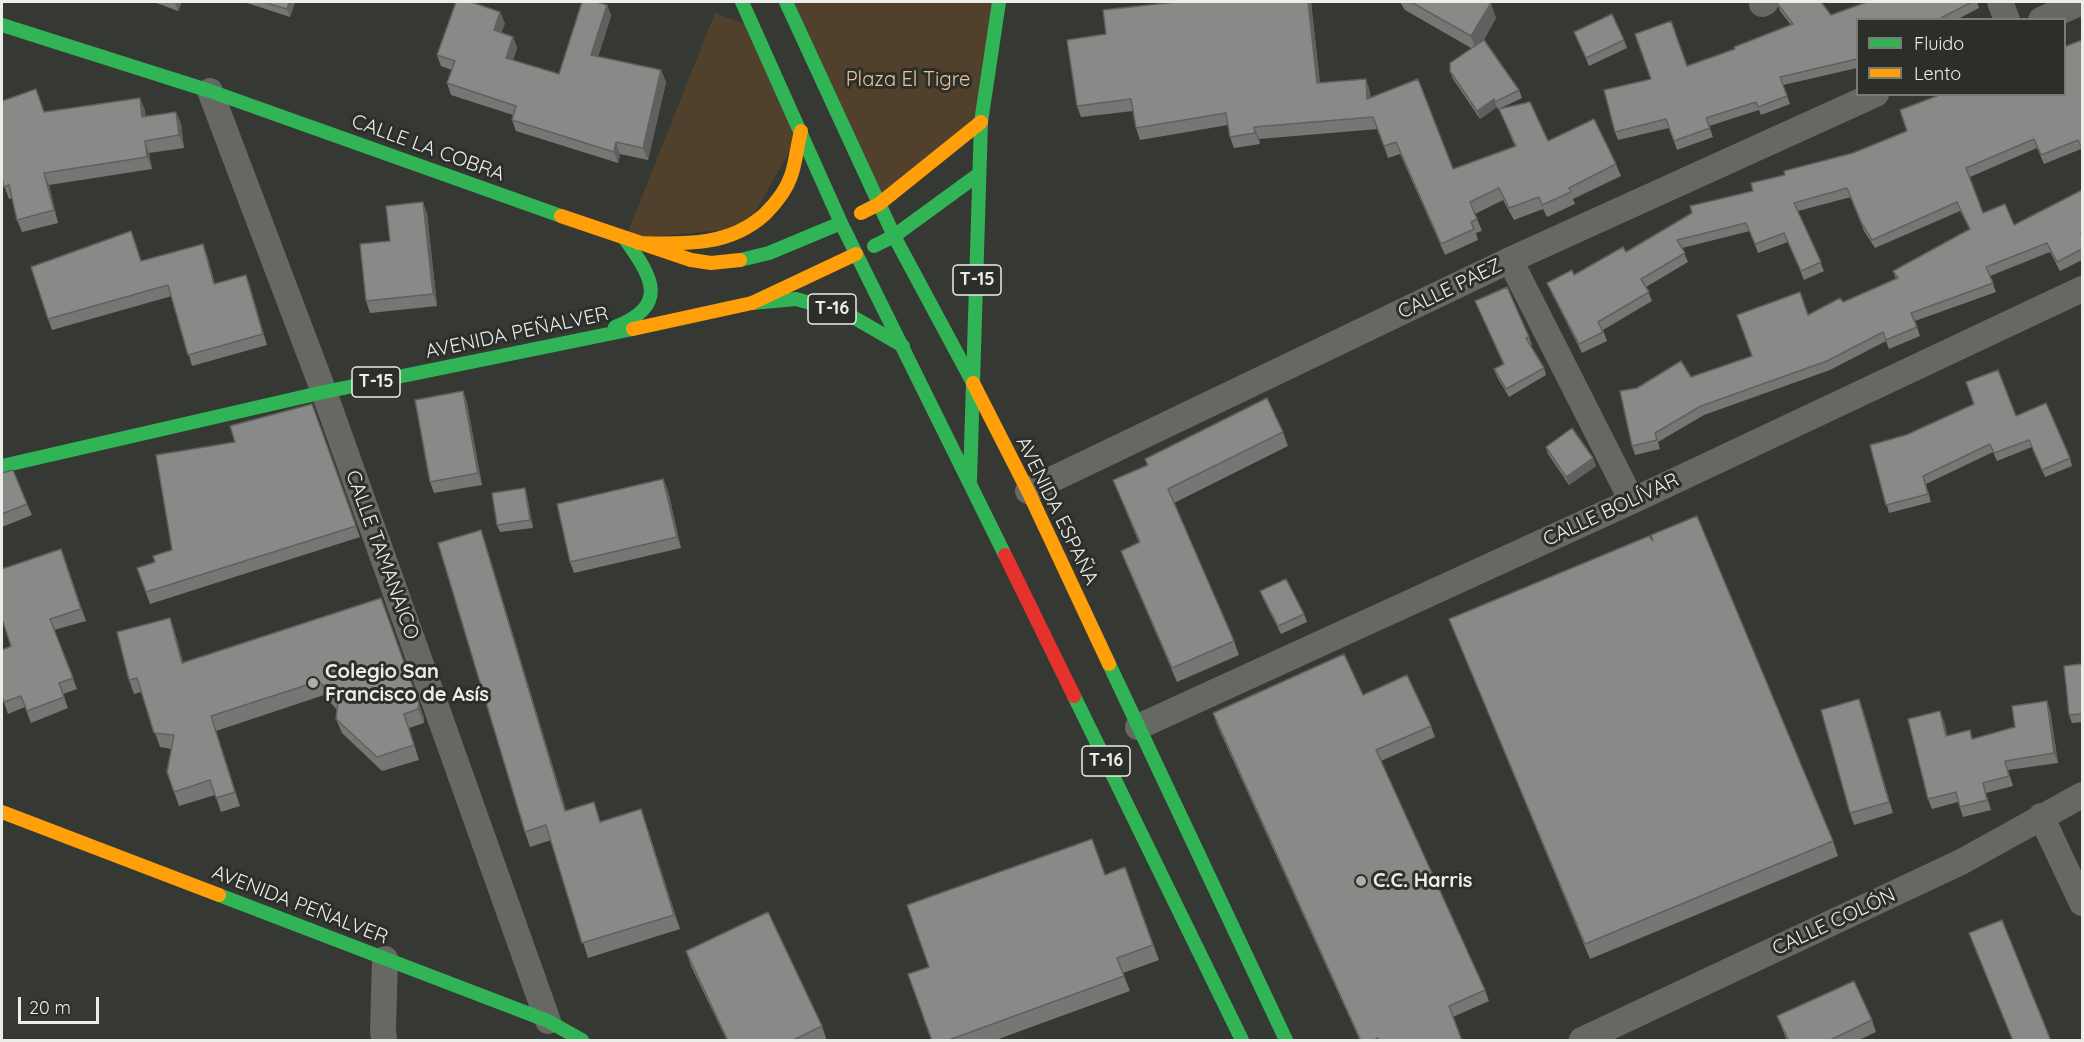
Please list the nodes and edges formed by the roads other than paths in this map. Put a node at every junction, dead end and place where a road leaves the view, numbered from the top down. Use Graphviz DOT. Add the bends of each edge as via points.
graph roads {
  1 [pos="742,2"];
  2 [pos="786,2"];
  3 [pos="999,2"];
  4 [pos="2000,2"];
  5 [pos="2082,2"];
  6 [pos="2006,18"];
  7 [pos="2046,18"];
  8 [pos="2,25"];
  9 [pos="210,92"];
  10 [pos="1872,96"];
  11 [pos="981,122"];
  12 [pos="801,131"];
  13 [pos="979,174"];
  14 [pos="879,204"];
  15 [pos="841,223"];
  16 [pos="894,236"];
  17 [pos="632,241"];
  18 [pos="856,254"];
  19 [pos="1510,260"];
  20 [pos="2082,289"];
  21 [pos="752,303"];
  22 [pos="588,339"];
  23 [pos="903,345"];
  24 [pos="975,386"];
  25 [pos="324,392"];
  26 [pos="2,466"];
  27 [pos="969,482"];
  28 [pos="1028,491"];
  29 [pos="1632,501"];
  30 [pos="1138,727"];
  31 [pos="2082,795"];
  32 [pos="2,812"];
  33 [pos="2042,816"];
  34 [pos="2082,903"];
  35 [pos="385,959"];
  36 [pos="548,1021"];
  37 [pos="384,1041"];
  38 [pos="582,1041"];
  39 [pos="1242,1041"];
  40 [pos="1286,1041"];
  41 [pos="1581,1041"];
  1 -- 12 [label="main road, T-16"];
  2 -- 14 [label="main road, AVENIDA ESPAÑA / T-16"];
  3 -- 11 [label="main road, T-15"];
  4 -- 6 [label="street"];
  5 -- 7 [label="street"];
  8 -- 9 [label="main road, CALLE LA COBRA"];
  9 -- 17 [label="main road, CALLE LA COBRA"];
  9 -- 25 [label="street, CALLE TAMANAICO"];
  10 -- 19 [label="street, CALLE PAEZ"];
  11 -- 13 [label="main road, T-15"];
  11 -- 14 [label="main road, CALLE LA COBRA"];
  12 -- 15 [label="main road, T-16"];
  12 -- 17 [label="main road" via="790,178 773,207 746,228 717,240"];
  13 -- 16 [label="main road, T-15"];
  13 -- 24 [label="main road, T-15"];
  14 -- 15 [label="main road, CALLE LA COBRA"];
  14 -- 16 [label="main road, AVENIDA ESPAÑA / T-16"];
  15 -- 17 [label="main road, CALLE LA COBRA" via="755,258 722,263 692,260"];
  15 -- 18 [label="main road, T-16"];
  16 -- 18 [label="main road, T-15"];
  16 -- 24 [label="main road, AVENIDA ESPAÑA / T-16"];
  17 -- 22 [label="main road, T-15" via="650,283 650,303 638,317"];
  18 -- 21 [label="main road, AVENIDA PEÑALVER / T-15"];
  18 -- 23 [label="main road, T-16"];
  19 -- 28 [label="street, CALLE PAEZ"];
  19 -- 29 [label="street"];
  20 -- 29 [label="street, CALLE BOLÍVAR"];
  21 -- 22 [label="main road, AVENIDA PEÑALVER / T-15"];
  21 -- 23 [label="main road, T-16" via="796,299 846,313"];
  22 -- 25 [label="main road, AVENIDA PEÑALVER / T-15"];
  23 -- 27 [label="main road, T-16"];
  24 -- 27 [label="main road, T-16"];
  24 -- 28 [label="main road, AVENIDA ESPAÑA / T-16"];
  25 -- 26 [label="main road, AVENIDA PEÑALVER / T-15"];
  25 -- 36 [label="street, CALLE TAMANAICO"];
  27 -- 39 [label="main road, T-16"];
  28 -- 30 [label="main road, AVENIDA ESPAÑA / T-16"];
  29 -- 30 [label="street, CALLE BOLÍVAR"];
  30 -- 40 [label="main road, AVENIDA ESPAÑA / T-16"];
  31 -- 33 [label="street, CALLE COLÓN"];
  32 -- 35 [label="main road, AVENIDA PEÑALVER"];
  33 -- 34 [label="street"];
  33 -- 41 [label="street, CALLE COLÓN" via="1961,862"];
  35 -- 36 [label="main road, AVENIDA PEÑALVER"];
  35 -- 37 [label="street"];
  36 -- 38 [label="main road, AVENIDA PEÑALVER"];
}
